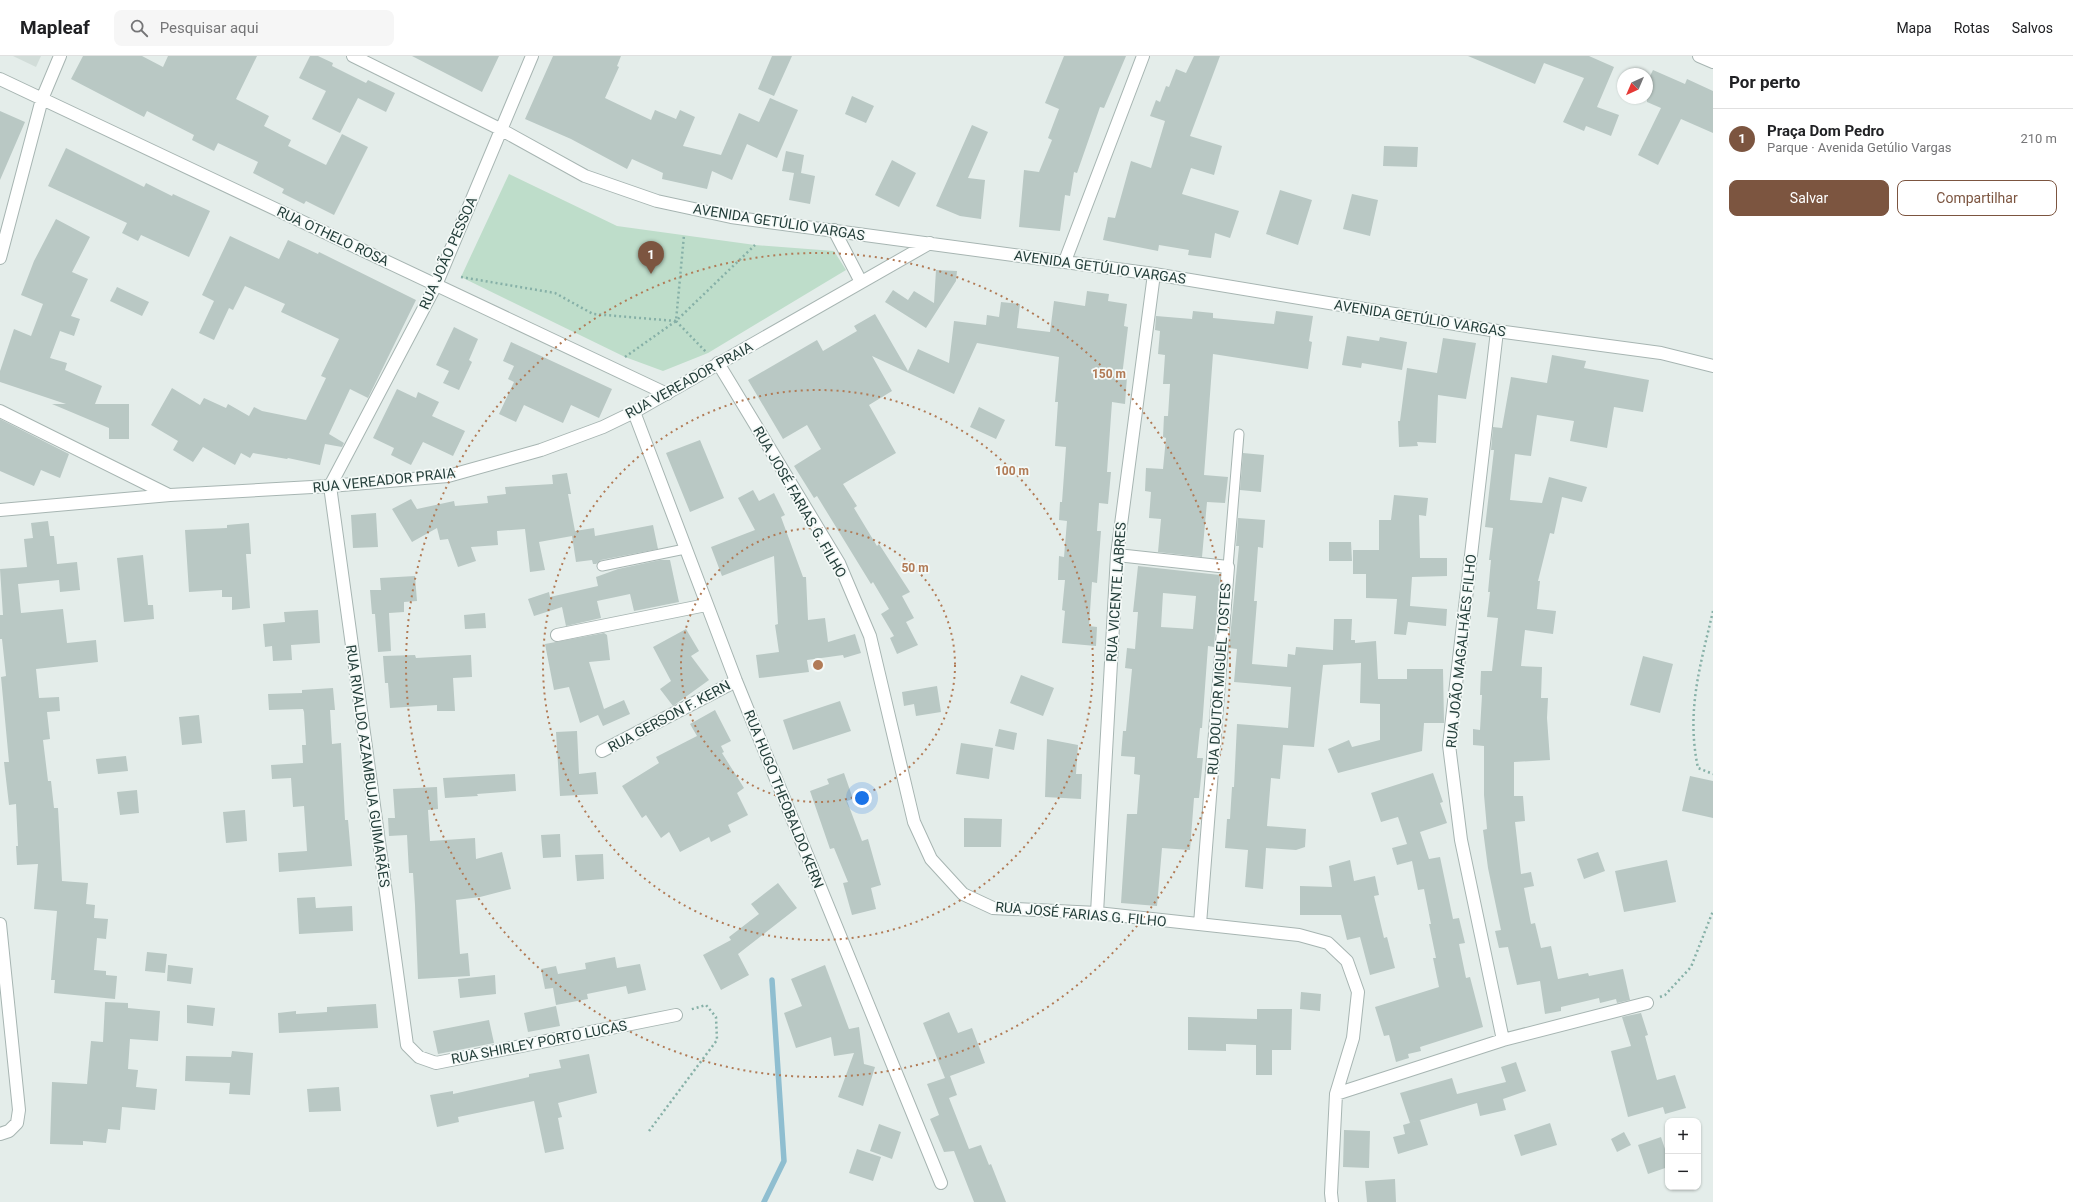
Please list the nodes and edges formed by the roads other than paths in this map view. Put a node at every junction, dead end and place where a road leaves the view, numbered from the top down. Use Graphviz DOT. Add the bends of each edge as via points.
graph roads {
  1 [pos="60,56"];
  2 [pos="353,56"];
  3 [pos="532,56"];
  4 [pos="1143,56"];
  5 [pos="1699,56"];
  6 [pos="1713,62"];
  7 [pos="0,79"];
  8 [pos="42,99"];
  9 [pos="500,129"];
  10 [pos="834,230"];
  11 [pos="930,243"];
  12 [pos="0,258"];
  13 [pos="1065,261"];
  14 [pos="1154,274"];
  15 [pos="861,282"];
  16 [pos="436,285"];
  17 [pos="1497,331"];
  18 [pos="718,363"];
  19 [pos="1713,366"];
  20 [pos="667,394"];
  21 [pos="0,411"];
  22 [pos="634,412"];
  23 [pos="1239,434"];
  24 [pos="330,486"];
  25 [pos="170,495"];
  26 [pos="0,510"];
  27 [pos="685,549"];
  28 [pos="1117,555"];
  29 [pos="602,566"];
  30 [pos="1228,568"];
  31 [pos="706,606"];
  32 [pos="557,635"];
  33 [pos="736,681"];
  34 [pos="602,751"];
  35 [pos="1097,913"];
  36 [pos="0,924"];
  37 [pos="1200,924"];
  38 [pos="1647,1003"];
  39 [pos="676,1015"];
  40 [pos="1503,1040"];
  41 [pos="407,1045"];
  42 [pos="1336,1094"];
  43 [pos="0,1134"];
  44 [pos="941,1183"];
  45 [pos="1332,1202"];
  1 -- 8 [label="street"];
  2 -- 9 [label="street, AVENIDA GETÚLIO VARGAS"];
  3 -- 9 [label="street, RUA JOÃO PESSOA"];
  4 -- 13 [label="street"];
  5 -- 6 [label="street"];
  7 -- 8 [label="street, RUA OTHELO ROSA"];
  8 -- 12 [label="street"];
  8 -- 16 [label="street, RUA OTHELO ROSA"];
  9 -- 10 [label="street, AVENIDA GETÚLIO VARGAS" via="585,176 657,201 731,217"];
  9 -- 16 [label="street, RUA JOÃO PESSOA"];
  10 -- 11 [label="street, AVENIDA GETÚLIO VARGAS"];
  10 -- 15 [label="street"];
  11 -- 13 [label="street, AVENIDA GETÚLIO VARGAS"];
  11 -- 15 [label="street, RUA VEREADOR PRAIA"];
  13 -- 14 [label="street, AVENIDA GETÚLIO VARGAS"];
  14 -- 17 [label="street, AVENIDA GETÚLIO VARGAS"];
  14 -- 28 [label="street, RUA VICENTE LABRES"];
  15 -- 18 [label="street, RUA VEREADOR PRAIA"];
  16 -- 20 [label="street, RUA OTHELO ROSA"];
  16 -- 24 [label="street, RUA JOÃO PESSOA"];
  17 -- 19 [label="street, AVENIDA GETÚLIO VARGAS" via="1661,353"];
  17 -- 40 [label="street, RUA JOÃO MAGALHÃES FILHO" via="1448,745 1461,840"];
  18 -- 20 [label="street, RUA VEREADOR PRAIA"];
  18 -- 35 [label="street, RUA JOSÉ FARIAS G. FILHO" via="839,564 870,636 914,822 932,859 963,894 993,908"];
  20 -- 22 [label="street, RUA VEREADOR PRAIA"];
  21 -- 25 [label="street"];
  22 -- 24 [label="street, RUA VEREADOR PRAIA" via="603,427 541,450 448,476"];
  22 -- 27 [label="street, RUA HUGO THEOBALDO KERN"];
  23 -- 30 [label="lane, RUA DOUTOR MIGUEL TOSTES"];
  24 -- 25 [label="street, RUA VEREADOR PRAIA"];
  24 -- 41 [label="street, RUA RIVALDO AZAMBUJA GUIMARÃES"];
  25 -- 26 [label="street, RUA VEREADOR PRAIA"];
  27 -- 29 [label="lane"];
  27 -- 31 [label="street, RUA HUGO THEOBALDO KERN"];
  28 -- 30 [label="street"];
  28 -- 35 [label="street, RUA VICENTE LABRES"];
  30 -- 37 [label="street, RUA DOUTOR MIGUEL TOSTES"];
  31 -- 32 [label="street"];
  31 -- 33 [label="street, RUA HUGO THEOBALDO KERN"];
  33 -- 34 [label="street, RUA GERSON F. KERN"];
  33 -- 44 [label="street, RUA HUGO THEOBALDO KERN"];
  35 -- 37 [label="street, RUA JOSÉ FARIAS G. FILHO"];
  36 -- 43 [label="street" via="19,1110 18,1123 9,1131"];
  37 -- 42 [label="street, RUA JOSÉ FARIAS G. FILHO" via="1299,935 1328,943 1347,960 1358,992 1353,1038"];
  38 -- 40 [label="street"];
  39 -- 41 [label="street, RUA SHIRLEY PORTO LUCAS" via="436,1063 419,1057"];
  40 -- 42 [label="street"];
  42 -- 45 [label="street, RUA JOSÉ FARIAS G. FILHO"];
}
